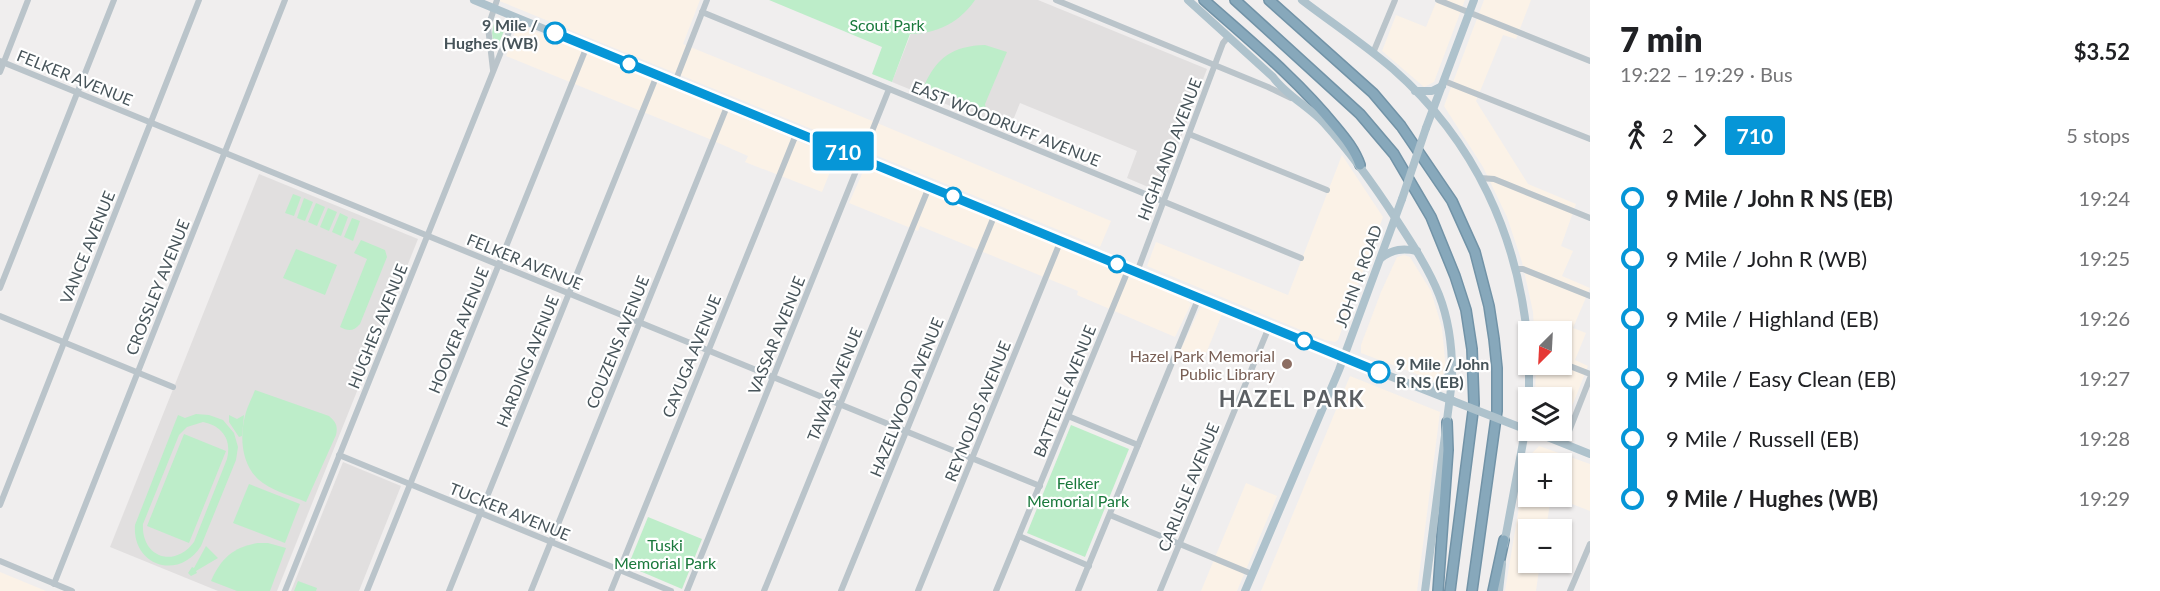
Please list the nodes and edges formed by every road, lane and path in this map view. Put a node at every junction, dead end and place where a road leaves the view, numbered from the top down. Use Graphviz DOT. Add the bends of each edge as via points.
graph roads {
  1 [pos="28,0"];
  2 [pos="114,0"];
  3 [pos="199,0"];
  4 [pos="285,0"];
  5 [pos="474,0"];
  6 [pos="707,0"];
  7 [pos="1056,0"];
  8 [pos="1188,0"];
  9 [pos="1204,0"];
  10 [pos="1235,0"];
  11 [pos="1269,0"];
  12 [pos="1302,0"];
  13 [pos="1395,0"];
  14 [pos="1438,0"];
  15 [pos="1474,0"];
  16 [pos="495,4"];
  17 [pos="702,12"];
  18 [pos="1469,13"];
  19 [pos="515,17"];
  20 [pos="1228,37"];
  21 [pos="587,46"];
  22 [pos="1373,53"];
  23 [pos="1590,61"];
  24 [pos="2,62"];
  25 [pos="1215,66"];
  26 [pos="494,70"];
  27 [pos="0,72"];
  28 [pos="657,75"];
  29 [pos="1276,80"];
  30 [pos="675,82"];
  31 [pos="1443,83"];
  32 [pos="889,89"];
  33 [pos="1415,91"];
  34 [pos="77,93"];
  35 [pos="1284,95"];
  36 [pos="728,104"];
  37 [pos="1308,108"];
  38 [pos="1432,110"];
  39 [pos="151,123"];
  40 [pos="797,132"];
  41 [pos="1189,134"];
  42 [pos="1590,139"];
  43 [pos="225,153"];
  44 [pos="862,159"];
  45 [pos="1360,165"];
  46 [pos="1480,178"];
  47 [pos="929,187"];
  48 [pos="1327,190"];
  49 [pos="1164,202"];
  50 [pos="995,214"];
  51 [pos="1395,218"];
  52 [pos="1590,218"];
  53 [pos="427,236"];
  54 [pos="1061,240"];
  55 [pos="1417,251"];
  56 [pos="1300,258"];
  57 [pos="1380,258"];
  58 [pos="499,265"];
  59 [pos="1517,269"];
  60 [pos="1133,270"];
  61 [pos="0,288"];
  62 [pos="569,293"];
  63 [pos="1590,296"];
  64 [pos="1199,297"];
  65 [pos="0,316"];
  66 [pos="1525,321"];
  67 [pos="640,322"];
  68 [pos="1269,327"];
  69 [pos="64,343"];
  70 [pos="708,350"];
  71 [pos="1344,358"];
  72 [pos="1572,368"];
  73 [pos="1453,371"];
  74 [pos="138,373"];
  75 [pos="1590,376"];
  76 [pos="774,377"];
  77 [pos="173,387"];
  78 [pos="1427,390"];
  79 [pos="1451,400"];
  80 [pos="840,404"];
  81 [pos="1068,416"];
  82 [pos="1447,422"];
  83 [pos="1518,426"];
  84 [pos="906,431"];
  85 [pos="1524,441"];
  86 [pos="1556,441"];
  87 [pos="1564,444"];
  88 [pos="1138,445"];
  89 [pos="1590,454"];
  90 [pos="339,455"];
  91 [pos="972,459"];
  92 [pos="410,484"];
  93 [pos="1040,486"];
  94 [pos="0,505"];
  95 [pos="481,513"];
  96 [pos="1110,515"];
  97 [pos="1019,536"];
  98 [pos="1504,540"];
  99 [pos="551,542"];
  100 [pos="1180,544"];
  101 [pos="1590,544"];
  102 [pos="0,561"];
  103 [pos="1089,566"];
  104 [pos="619,570"];
  105 [pos="1252,574"];
  106 [pos="54,584"];
  107 [pos="72,591"];
  108 [pos="285,591"];
  109 [pos="367,591"];
  110 [pos="449,591"];
  111 [pos="531,591"];
  112 [pos="611,591"];
  113 [pos="671,591"];
  114 [pos="687,591"];
  115 [pos="764,591"];
  116 [pos="841,591"];
  117 [pos="918,591"];
  118 [pos="996,591"];
  119 [pos="1078,591"];
  120 [pos="1160,591"];
  121 [pos="1245,591"];
  122 [pos="1425,591"];
  123 [pos="1438,591"];
  124 [pos="1450,591"];
  125 [pos="1472,591"];
  126 [pos="1493,591"];
  127 [pos="1499,591"];
  128 [pos="1570,591"];
  1 -- 24 [label="street"];
  2 -- 34 [label="street"];
  3 -- 39 [label="street, VANCE AVENUE"];
  4 -- 43 [label="street, CROSSLEY AVENUE"];
  5 -- 16 [label="main road"];
  6 -- 17 [label="street"];
  7 -- 25 [label="street"];
  8 -- 20 [label="main road"];
  9 -- 45 [label="highway" via="1299,86 1342,135"];
  10 -- 124 [label="highway" via="1360,114 1394,154 1431,216 1455,276 1466,310 1472,349 1474,404"];
  11 -- 125 [label="highway" via="1372,93 1401,126 1452,201 1475,252 1494,339 1497,411"];
  12 -- 22 [label="main road"];
  13 -- 22 [label="street"];
  14 -- 18 [label="street"];
  15 -- 18 [label="main road, JOHN R ROAD"];
  16 -- 19 [label="main road"];
  16 -- 26 [label="street" via="488,33"];
  17 -- 30 [label="street"];
  17 -- 32 [label="street, EAST WOODRUFF AVENUE"];
  18 -- 23 [label="street"];
  18 -- 31 [label="main road, JOHN R ROAD"];
  19 -- 21 [label="main road"];
  19 -- 26 [label="street, HUGHES AVENUE"];
  20 -- 25 [label="street, HIGHLAND AVENUE"];
  20 -- 29 [label="main road"];
  21 -- 28 [label="main road"];
  21 -- 58 [label="street, HOOVER AVENUE"];
  22 -- 33 [label="main road"];
  24 -- 27 [label="street"];
  24 -- 34 [label="street, FELKER AVENUE"];
  25 -- 29 [label="street" via="1272,86"];
  25 -- 35 [label="street"];
  25 -- 41 [label="street, HIGHLAND AVENUE"];
  26 -- 53 [label="street, HUGHES AVENUE"];
  28 -- 30 [label="main road"];
  28 -- 62 [label="street, HARDING AVENUE"];
  29 -- 35 [label="street"];
  29 -- 45 [label="main road" via="1321,120"];
  30 -- 36 [label="main road"];
  31 -- 33 [label="main road" via="1432,91"];
  31 -- 38 [label="main road, JOHN R ROAD"];
  31 -- 42 [label="street"];
  32 -- 44 [label="street, VASSAR AVENUE"];
  32 -- 49 [label="street, EAST WOODRUFF AVENUE"];
  33 -- 38 [label="main road"];
  34 -- 39 [label="street, FELKER AVENUE"];
  34 -- 61 [label="street"];
  35 -- 37 [label="street"];
  36 -- 40 [label="main road"];
  36 -- 67 [label="street, COUZENS AVENUE"];
  38 -- 46 [label="main road"];
  38 -- 51 [label="main road, JOHN R ROAD, bridge"];
  39 -- 43 [label="street, FELKER AVENUE"];
  39 -- 69 [label="street, VANCE AVENUE"];
  40 -- 44 [label="main road"];
  40 -- 70 [label="street, CAYUGA AVENUE"];
  41 -- 48 [label="street"];
  41 -- 49 [label="street, HIGHLAND AVENUE"];
  43 -- 53 [label="street, FELKER AVENUE"];
  43 -- 74 [label="street, CROSSLEY AVENUE"];
  44 -- 47 [label="main road"];
  44 -- 76 [label="street, VASSAR AVENUE"];
  45 -- 51 [label="main road"];
  46 -- 52 [label="street" via="1494,179"];
  46 -- 59 [label="main road" via="1504,228"];
  47 -- 50 [label="main road"];
  47 -- 80 [label="street, TAWAS AVENUE"];
  49 -- 56 [label="street, EAST WOODRUFF AVENUE"];
  49 -- 60 [label="street, HIGHLAND AVENUE"];
  50 -- 54 [label="main road"];
  50 -- 84 [label="street, HAZELWOOD AVENUE"];
  51 -- 55 [label="main road"];
  51 -- 57 [label="main road, JOHN R ROAD"];
  53 -- 58 [label="street, FELKER AVENUE"];
  53 -- 90 [label="street, HUGHES AVENUE"];
  54 -- 60 [label="main road"];
  54 -- 91 [label="street, REYNOLDS AVENUE"];
  55 -- 57 [label="main road" via="1394,250"];
  55 -- 73 [label="main road" via="1443,306"];
  57 -- 71 [label="main road, JOHN R ROAD"];
  58 -- 62 [label="street, FELKER AVENUE"];
  58 -- 92 [label="street, HOOVER AVENUE"];
  59 -- 63 [label="street"];
  59 -- 66 [label="main road"];
  60 -- 64 [label="main road"];
  60 -- 81 [label="street, BATTELLE AVENUE"];
  62 -- 67 [label="street, FELKER AVENUE"];
  62 -- 95 [label="street, HARDING AVENUE"];
  64 -- 68 [label="main road"];
  64 -- 88 [label="street"];
  65 -- 69 [label="street"];
  67 -- 70 [label="street, FELKER AVENUE"];
  67 -- 99 [label="street, COUZENS AVENUE"];
  68 -- 71 [label="main road"];
  68 -- 100 [label="street, CARLISLE AVENUE"];
  69 -- 74 [label="street"];
  69 -- 94 [label="street, VANCE AVENUE"];
  70 -- 76 [label="street, FELKER AVENUE"];
  70 -- 104 [label="street, CAYUGA AVENUE"];
  71 -- 78 [label="main road"];
  71 -- 105 [label="main road, JOHN R ROAD"];
  72 -- 75 [label="street"];
  73 -- 78 [label="main road" via="1443,383"];
  73 -- 79 [label="main road"];
  74 -- 77 [label="street"];
  74 -- 106 [label="street, CROSSLEY AVENUE"];
  75 -- 87 [label="street"];
  76 -- 80 [label="street, FELKER AVENUE"];
  76 -- 114 [label="street, VASSAR AVENUE"];
  78 -- 79 [label="main road"];
  79 -- 82 [label="main road"];
  79 -- 83 [label="main road, bridge"];
  80 -- 84 [label="street, FELKER AVENUE"];
  80 -- 115 [label="street, TAWAS AVENUE"];
  81 -- 88 [label="street"];
  81 -- 93 [label="street, BATTELLE AVENUE"];
  82 -- 122 [label="main road"];
  82 -- 123 [label="highway"];
  84 -- 91 [label="street, FELKER AVENUE"];
  84 -- 116 [label="street, HAZELWOOD AVENUE"];
  85 -- 98 [label="main road"];
  86 -- 87 [label="main road"];
  87 -- 89 [label="main road"];
  88 -- 96 [label="street"];
  90 -- 92 [label="street, TUCKER AVENUE"];
  90 -- 108 [label="street, HUGHES AVENUE"];
  91 -- 93 [label="street, FELKER AVENUE"];
  91 -- 117 [label="street, REYNOLDS AVENUE"];
  92 -- 95 [label="street, TUCKER AVENUE"];
  92 -- 109 [label="street, HOOVER AVENUE"];
  93 -- 97 [label="street, BATTELLE AVENUE"];
  95 -- 99 [label="street, TUCKER AVENUE"];
  95 -- 110 [label="street, HARDING AVENUE"];
  96 -- 100 [label="street"];
  96 -- 103 [label="street"];
  97 -- 103 [label="street"];
  97 -- 118 [label="street, BATTELLE AVENUE"];
  98 -- 126 [label="highway"];
  98 -- 127 [label="main road"];
  99 -- 104 [label="street, TUCKER AVENUE"];
  99 -- 111 [label="street, COUZENS AVENUE"];
  100 -- 105 [label="street"];
  100 -- 120 [label="street, CARLISLE AVENUE"];
  101 -- 128 [label="street"];
  102 -- 106 [label="street"];
  103 -- 119 [label="street"];
  104 -- 112 [label="street, CAYUGA AVENUE"];
  104 -- 113 [label="street, TUCKER AVENUE"];
  105 -- 121 [label="main road, JOHN R ROAD"];
  106 -- 107 [label="street"];
}
